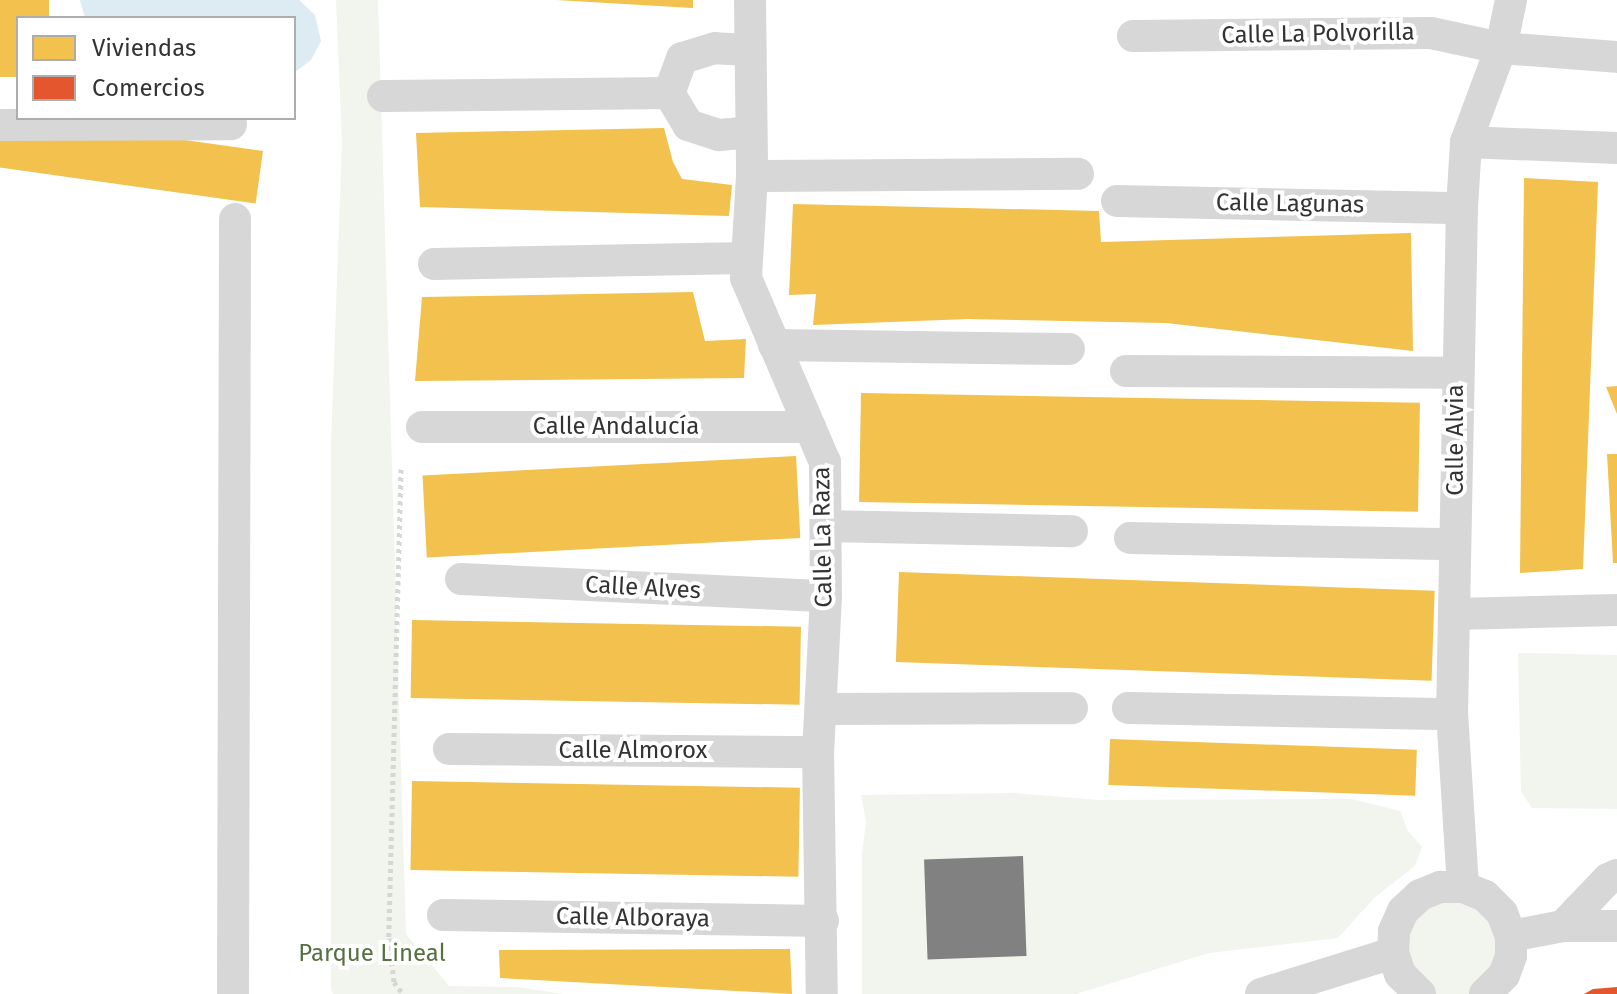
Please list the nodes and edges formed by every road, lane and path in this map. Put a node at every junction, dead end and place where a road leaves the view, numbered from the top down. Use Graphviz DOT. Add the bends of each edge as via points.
graph roads {
  1 [pos="750,0"];
  2 [pos="1511,0"];
  3 [pos="1133,36"];
  4 [pos="1501,48"];
  5 [pos="749,50"];
  6 [pos="1617,57"];
  7 [pos="669,93"];
  8 [pos="383,96"];
  9 [pos="231,124"];
  10 [pos="0,125"];
  11 [pos="751,132"];
  12 [pos="1466,142"];
  13 [pos="1617,148"];
  14 [pos="1078,174"];
  15 [pos="752,176"];
  16 [pos="1117,201"];
  17 [pos="1462,208"];
  18 [pos="235,219"];
  19 [pos="746,258"];
  20 [pos="434,264"];
  21 [pos="774,345"];
  22 [pos="1069,349"];
  23 [pos="1126,371"];
  24 [pos="1456,373"];
  25 [pos="422,427"];
  26 [pos="810,427"];
  27 [pos="401,469"];
  28 [pos="826,526"];
  29 [pos="1072,531"];
  30 [pos="1130,538"];
  31 [pos="1455,544"];
  32 [pos="461,579"];
  33 [pos="826,596"];
  34 [pos="1617,610"];
  35 [pos="1455,614"];
  36 [pos="1072,708"];
  37 [pos="1128,708"];
  38 [pos="822,709"];
  39 [pos="1452,714"];
  40 [pos="449,749"];
  41 [pos="818,752"];
  42 [pos="1617,875"];
  43 [pos="1463,887"];
  44 [pos="443,915"];
  45 [pos="823,921"];
  46 [pos="1563,926"];
  47 [pos="1617,926"];
  48 [pos="1511,936"];
  49 [pos="1393,953"];
  50 [pos="233,994"];
  51 [pos="403,994"];
  52 [pos="822,994"];
  53 [pos="1261,994"];
  54 [pos="1420,994"];
  55 [pos="1485,994"];
  1 -- 5 [label="street, Calle La Raza"];
  2 -- 4 [label="street, Calle Alvia"];
  3 -- 4 [label="street, Calle La Polvorilla" via="1431,33"];
  4 -- 6 [label="street, Calle La Polvorilla"];
  4 -- 12 [label="street, Calle Alvia"];
  5 -- 7 [label="street" via="715,48 682,58"];
  5 -- 11 [label="street, Calle La Raza"];
  7 -- 8 [label="street"];
  7 -- 11 [label="street" via="688,125 719,135"];
  9 -- 10 [label="street"];
  11 -- 15 [label="street, Calle La Raza"];
  12 -- 13 [label="street"];
  12 -- 17 [label="street, Calle Alvia"];
  14 -- 15 [label="street"];
  15 -- 19 [label="street, Calle La Raza"];
  16 -- 17 [label="street, Calle Lagunas"];
  17 -- 24 [label="street, Calle Alvia"];
  18 -- 50 [label="street"];
  19 -- 20 [label="street"];
  19 -- 21 [label="street, Calle La Raza" via="746,278"];
  21 -- 22 [label="street"];
  21 -- 26 [label="street, Calle La Raza"];
  23 -- 24 [label="street"];
  24 -- 31 [label="street, Calle Alvia"];
  25 -- 26 [label="street, Calle Andalucía"];
  26 -- 28 [label="street, Calle La Raza" via="825,462"];
  27 -- 51 [label="path" via="389,938 394,982"];
  28 -- 29 [label="street"];
  28 -- 33 [label="street, Calle La Raza"];
  30 -- 31 [label="street"];
  31 -- 35 [label="street, Calle Alvia"];
  32 -- 33 [label="street, Calle Alves"];
  33 -- 38 [label="street, Calle La Raza"];
  34 -- 35 [label="street"];
  35 -- 39 [label="street, Calle Alvia"];
  36 -- 38 [label="street"];
  37 -- 39 [label="street"];
  38 -- 41 [label="street, Calle La Raza"];
  39 -- 43 [label="street, Calle Alvia"];
  40 -- 41 [label="street, Calle Almorox"];
  41 -- 45 [label="street, Calle La Raza"];
  42 -- 46 [label="street"];
  43 -- 48 [label="street" via="1485,896 1502,913"];
  43 -- 49 [label="street" via="1440,887 1420,895 1403,911 1394,931"];
  44 -- 45 [label="street, Calle Alboraya"];
  45 -- 52 [label="street, Calle La Raza"];
  46 -- 47 [label="street"];
  46 -- 48 [label="street"];
  48 -- 55 [label="street" via="1504,975"];
  49 -- 53 [label="street"];
  49 -- 54 [label="street" via="1400,974"];
}
